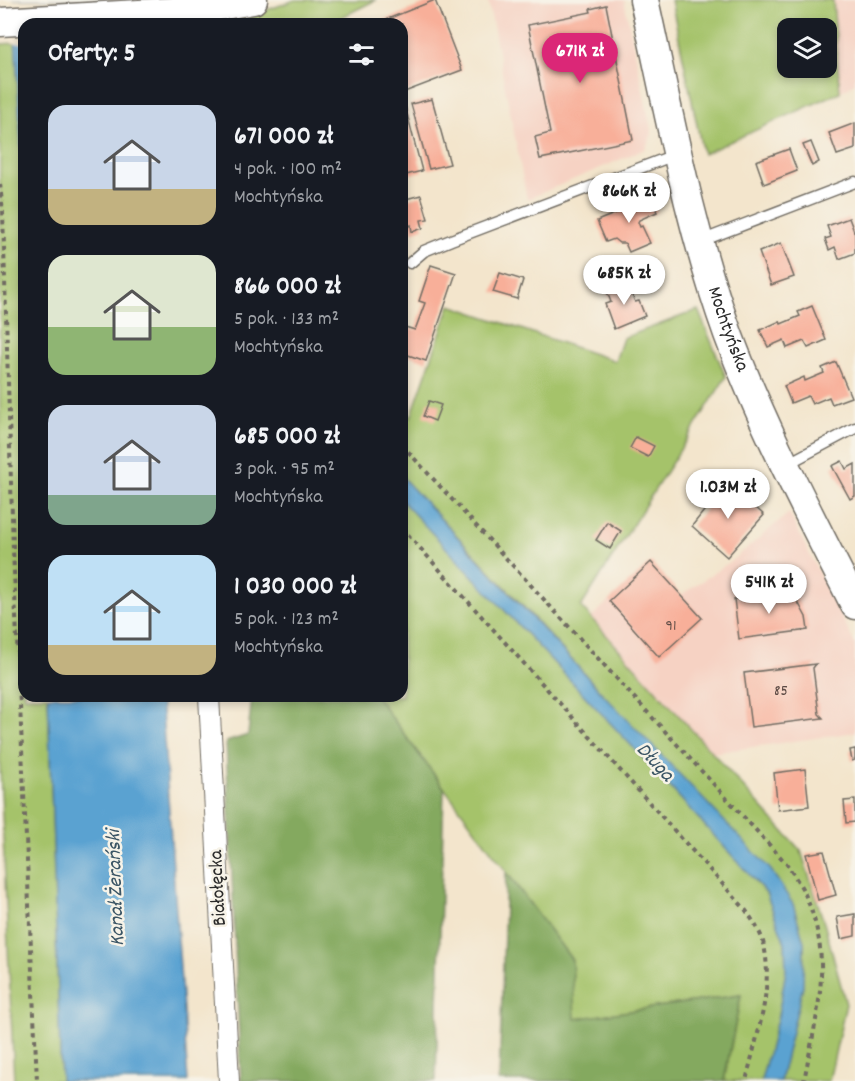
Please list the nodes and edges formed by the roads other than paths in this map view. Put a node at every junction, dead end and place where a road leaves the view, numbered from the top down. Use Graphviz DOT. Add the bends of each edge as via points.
graph roads {
  1 [pos="253,0"];
  2 [pos="644,0"];
  3 [pos="184,12"];
  4 [pos="74,18"];
  5 [pos="18,21"];
  6 [pos="0,22"];
  7 [pos="678,154"];
  8 [pos="855,182"];
  9 [pos="699,242"];
  10 [pos="410,263"];
  11 [pos="855,428"];
  12 [pos="785,465"];
  13 [pos="855,605"];
  14 [pos="208,702"];
  15 [pos="229,1081"];
  1 -- 3 [label="street"];
  2 -- 7 [label="street, Mochtyńska"];
  3 -- 4 [label="street"];
  5 -- 6 [label="street"];
  7 -- 9 [label="street, Mochtyńska"];
  7 -- 10 [label="lane" via="451,240 424,251"];
  8 -- 9 [label="lane"];
  9 -- 12 [label="street, Mochtyńska" via="728,333"];
  11 -- 12 [label="lane"];
  12 -- 13 [label="street, Mochtyńska"];
  14 -- 15 [label="street, Białołęcka"];
}
